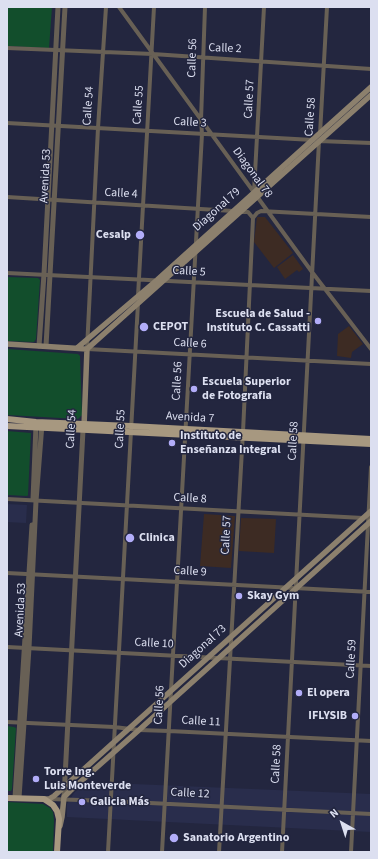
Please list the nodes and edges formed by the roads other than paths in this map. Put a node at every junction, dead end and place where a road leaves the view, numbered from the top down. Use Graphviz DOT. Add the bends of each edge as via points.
graph roads {
  1 [pos="58,7"];
  2 [pos="65,7"];
  3 [pos="106,7"];
  4 [pos="119,7"];
  5 [pos="154,7"];
  6 [pos="205,7"];
  7 [pos="264,7"];
  8 [pos="327,7"];
  9 [pos="7,48"];
  10 [pos="56,51"];
  11 [pos="63,51"];
  12 [pos="103,53"];
  13 [pos="152,54"];
  14 [pos="204,59"];
  15 [pos="262,61"];
  16 [pos="324,65"];
  17 [pos="371,69"];
  18 [pos="371,87"];
  19 [pos="371,95"];
  20 [pos="201,120"];
  21 [pos="7,123"];
  22 [pos="52,125"];
  23 [pos="58,126"];
  24 [pos="98,128"];
  25 [pos="147,130"];
  26 [pos="320,133"];
  27 [pos="202,134"];
  28 [pos="211,134"];
  29 [pos="258,137"];
  30 [pos="313,140"];
  31 [pos="319,141"];
  32 [pos="371,143"];
  33 [pos="256,194"];
  34 [pos="7,197"];
  35 [pos="48,200"];
  36 [pos="55,200"];
  37 [pos="95,202"];
  38 [pos="143,205"];
  39 [pos="198,208"];
  40 [pos="233,210"];
  41 [pos="240,212"];
  42 [pos="268,212"];
  43 [pos="316,214"];
  44 [pos="371,217"];
  45 [pos="253,218"];
  46 [pos="195,245"];
  47 [pos="195,253"];
  48 [pos="312,272"];
  49 [pos="7,273"];
  50 [pos="44,274"];
  51 [pos="50,275"];
  52 [pos="91,277"];
  53 [pos="139,279"];
  54 [pos="157,280"];
  55 [pos="165,280"];
  56 [pos="194,282"];
  57 [pos="250,285"];
  58 [pos="312,288"];
  59 [pos="325,288"];
  60 [pos="371,291"];
  61 [pos="138,295"];
  62 [pos="138,304"];
  63 [pos="88,339"];
  64 [pos="7,344"];
  65 [pos="39,346"];
  66 [pos="46,346"];
  67 [pos="77,348"];
  68 [pos="87,349"];
  69 [pos="371,349"];
  70 [pos="135,352"];
  71 [pos="190,355"];
  72 [pos="246,358"];
  73 [pos="308,361"];
  74 [pos="371,364"];
  75 [pos="7,419"];
  76 [pos="39,425"];
  77 [pos="7,426"];
  78 [pos="84,427"];
  79 [pos="131,429"];
  80 [pos="186,432"];
  81 [pos="243,435"];
  82 [pos="304,438"];
  83 [pos="371,439"];
  84 [pos="371,444"];
  85 [pos="371,467"];
  86 [pos="7,499"];
  87 [pos="35,501"];
  88 [pos="80,503"];
  89 [pos="127,506"];
  90 [pos="181,509"];
  91 [pos="238,512"];
  92 [pos="300,515"];
  93 [pos="369,518"];
  94 [pos="7,573"];
  95 [pos="31,574"];
  96 [pos="76,576"];
  97 [pos="297,577"];
  98 [pos="123,579"];
  99 [pos="177,582"];
  100 [pos="234,585"];
  101 [pos="284,588"];
  102 [pos="296,589"];
  103 [pos="365,592"];
  104 [pos="371,592"];
  105 [pos="231,637"];
  106 [pos="7,647"];
  107 [pos="27,648"];
  108 [pos="230,648"];
  109 [pos="73,650"];
  110 [pos="119,652"];
  111 [pos="173,655"];
  112 [pos="209,656"];
  113 [pos="220,658"];
  114 [pos="230,658"];
  115 [pos="292,662"];
  116 [pos="362,666"];
  117 [pos="371,666"];
  118 [pos="171,691"];
  119 [pos="170,702"];
  120 [pos="7,722"];
  121 [pos="22,722"];
  122 [pos="68,725"];
  123 [pos="114,727"];
  124 [pos="129,729"];
  125 [pos="139,730"];
  126 [pos="169,731"];
  127 [pos="226,734"];
  128 [pos="288,737"];
  129 [pos="358,741"];
  130 [pos="371,741"];
  131 [pos="113,742"];
  132 [pos="113,753"];
  133 [pos="64,788"];
  134 [pos="7,798"];
  135 [pos="17,798"];
  136 [pos="64,798"];
  137 [pos="47,799"];
  138 [pos="110,801"];
  139 [pos="165,804"];
  140 [pos="222,806"];
  141 [pos="284,810"];
  142 [pos="353,813"];
  143 [pos="371,814"];
  144 [pos="60,827"];
  145 [pos="57,852"];
  146 [pos="108,852"];
  147 [pos="162,852"];
  148 [pos="219,852"];
  149 [pos="282,852"];
  150 [pos="351,852"];
  1 -- 10 [label="street, Avenida 53"];
  2 -- 11 [label="street, Avenida 53"];
  3 -- 12 [label="street, Calle 54"];
  4 -- 13 [label="street, Diagonal 78"];
  5 -- 13 [label="street, Calle 55"];
  6 -- 14 [label="street, Calle 56"];
  7 -- 15 [label="street, Calle 57"];
  8 -- 16 [label="street, Calle 58"];
  9 -- 10 [label="street, Calle 2"];
  10 -- 11 [label="street, Calle 2"];
  10 -- 22 [label="street, Avenida 53"];
  11 -- 12 [label="street, Calle 2"];
  11 -- 23 [label="street, Avenida 53"];
  12 -- 13 [label="street, Calle 2"];
  12 -- 24 [label="street, Calle 54"];
  13 -- 14 [label="street, Calle 2"];
  13 -- 20 [label="street, Diagonal 78"];
  13 -- 25 [label="street, Calle 55"];
  14 -- 15 [label="street, Calle 2"];
  14 -- 20 [label="street, Calle 56"];
  15 -- 16 [label="street, Calle 2"];
  15 -- 29 [label="street, Calle 57"];
  16 -- 17 [label="street, Calle 2"];
  16 -- 26 [label="street, Calle 58"];
  18 -- 26 [label="main road, Diagonal 79"];
  19 -- 31 [label="main road, Diagonal 79"];
  20 -- 27 [label="street, Calle 56"];
  20 -- 28 [label="street, Diagonal 78"];
  21 -- 22 [label="street, Calle 3"];
  22 -- 23 [label="street, Calle 3"];
  22 -- 35 [label="street, Avenida 53"];
  23 -- 24 [label="street, Calle 3"];
  23 -- 36 [label="street, Avenida 53"];
  24 -- 25 [label="street, Calle 3"];
  24 -- 37 [label="street, Calle 54"];
  25 -- 27 [label="street, Calle 3"];
  25 -- 38 [label="street, Calle 55"];
  26 -- 30 [label="main road, Diagonal 79"];
  26 -- 31 [label="street, Calle 58"];
  27 -- 28 [label="street, Calle 3"];
  27 -- 39 [label="street, Calle 56"];
  28 -- 29 [label="street, Calle 3"];
  28 -- 33 [label="street, Diagonal 78"];
  29 -- 30 [label="street, Calle 3"];
  29 -- 33 [label="street, Calle 57"];
  30 -- 31 [label="street, Calle 3"];
  30 -- 33 [label="main road, Diagonal 79"];
  31 -- 32 [label="street, Calle 3"];
  31 -- 33 [label="main road, Diagonal 79"];
  31 -- 43 [label="street, Calle 58"];
  33 -- 40 [label="main road, Diagonal 79"];
  33 -- 41 [label="main road, Diagonal 79"];
  33 -- 42 [label="street, Diagonal 78"];
  34 -- 35 [label="street, Calle 4"];
  35 -- 36 [label="street, Calle 4"];
  35 -- 50 [label="street, Avenida 53"];
  36 -- 37 [label="street, Calle 4"];
  36 -- 51 [label="street, Avenida 53"];
  37 -- 38 [label="street, Calle 4"];
  37 -- 52 [label="street, Calle 54"];
  38 -- 39 [label="street, Calle 4"];
  38 -- 53 [label="street, Calle 55"];
  39 -- 40 [label="street, Calle 4"];
  39 -- 46 [label="street, Calle 56"];
  40 -- 46 [label="main road, Diagonal 79"];
  41 -- 45 [label="street" via="248,212"];
  41 -- 47 [label="main road, Diagonal 79"];
  42 -- 43 [label="street"];
  42 -- 45 [label="street" via="259,211"];
  42 -- 48 [label="street, Diagonal 78"];
  43 -- 44 [label="street"];
  43 -- 48 [label="street, Calle 58"];
  45 -- 57 [label="street, Calle 57"];
  46 -- 47 [label="street, Calle 56"];
  46 -- 54 [label="main road, Diagonal 79"];
  47 -- 55 [label="main road, Diagonal 79"];
  47 -- 56 [label="street, Calle 56"];
  48 -- 58 [label="street, Calle 58"];
  48 -- 59 [label="street, Diagonal 78"];
  49 -- 50 [label="street, Calle 5"];
  50 -- 51 [label="street, Calle 5"];
  50 -- 65 [label="street, Avenida 53"];
  51 -- 52 [label="street, Calle 5"];
  51 -- 66 [label="street, Avenida 53"];
  52 -- 53 [label="street, Calle 5"];
  52 -- 63 [label="street, Calle 54"];
  53 -- 54 [label="street, Calle 5"];
  53 -- 61 [label="street, Calle 55"];
  54 -- 55 [label="street, Calle 5"];
  54 -- 61 [label="main road, Diagonal 79"];
  55 -- 56 [label="street, Calle 5"];
  55 -- 62 [label="main road, Diagonal 79"];
  56 -- 57 [label="street, Calle 5"];
  56 -- 71 [label="street, Calle 56"];
  57 -- 58 [label="street, Calle 5"];
  57 -- 72 [label="street, Calle 57"];
  58 -- 59 [label="street, Calle 5"];
  58 -- 73 [label="street, Calle 58"];
  59 -- 60 [label="street, Calle 5"];
  59 -- 69 [label="street, Diagonal 78"];
  61 -- 62 [label="street, Calle 55"];
  61 -- 63 [label="main road, Diagonal 79"];
  62 -- 68 [label="main road, Diagonal 79"];
  62 -- 70 [label="street, Calle 55"];
  63 -- 67 [label="main road, Diagonal 79"];
  63 -- 68 [label="street, Calle 54"];
  64 -- 65 [label="main road, Calle 6"];
  65 -- 66 [label="main road, Calle 6"];
  66 -- 67 [label="main road, Calle 6"];
  67 -- 68 [label="main road, Calle 6"];
  68 -- 70 [label="street, Calle 6"];
  68 -- 78 [label="main road, Calle 54"];
  70 -- 71 [label="street, Calle 6"];
  70 -- 79 [label="street, Calle 55"];
  71 -- 72 [label="street, Calle 6"];
  71 -- 80 [label="street, Calle 56"];
  72 -- 73 [label="street, Calle 6"];
  72 -- 81 [label="street, Calle 57"];
  73 -- 74 [label="street, Calle 6"];
  73 -- 82 [label="street, Calle 58"];
  75 -- 76 [label="main road, Avenida 7"];
  76 -- 77 [label="main road, Avenida 7"];
  76 -- 78 [label="main road, Avenida 7"];
  76 -- 87 [label="street, Avenida 53"];
  78 -- 79 [label="main road, Avenida 7"];
  78 -- 88 [label="street, Calle 54"];
  79 -- 80 [label="main road, Avenida 7"];
  79 -- 89 [label="street, Calle 55"];
  80 -- 81 [label="main road, Avenida 7"];
  80 -- 90 [label="street, Calle 56"];
  81 -- 82 [label="main road, Avenida 7"];
  81 -- 91 [label="street, Calle 57"];
  82 -- 83 [label="main road, Avenida 7"];
  82 -- 84 [label="main road, Avenida 7"];
  82 -- 92 [label="street, Calle 58"];
  85 -- 93 [label="street, Calle 59"];
  86 -- 87 [label="street, Calle 8"];
  87 -- 88 [label="street, Calle 8"];
  87 -- 95 [label="street, Avenida 53"];
  88 -- 89 [label="street, Calle 8"];
  88 -- 96 [label="street, Calle 54"];
  89 -- 90 [label="street, Calle 8"];
  89 -- 98 [label="street, Calle 55"];
  90 -- 91 [label="street, Calle 8"];
  90 -- 99 [label="street, Calle 56"];
  91 -- 92 [label="street, Calle 8"];
  91 -- 100 [label="street, Calle 57"];
  92 -- 93 [label="street, Calle 8"];
  92 -- 97 [label="street, Calle 58"];
  93 -- 97 [label="main road, Diagonal 73"];
  93 -- 102 [label="main road, Diagonal 73"];
  93 -- 103 [label="street, Calle 59"];
  94 -- 95 [label="street, Calle 9"];
  95 -- 96 [label="street, Calle 9"];
  95 -- 107 [label="street, Avenida 53"];
  96 -- 98 [label="street, Calle 9"];
  96 -- 109 [label="street, Calle 54"];
  97 -- 101 [label="main road, Diagonal 73"];
  97 -- 102 [label="street, Calle 58"];
  98 -- 99 [label="street, Calle 9"];
  98 -- 110 [label="street, Calle 55"];
  99 -- 100 [label="street, Calle 9"];
  99 -- 111 [label="street, Calle 56"];
  100 -- 101 [label="street, Calle 9"];
  100 -- 105 [label="street, Calle 57"];
  101 -- 102 [label="street, Calle 9"];
  101 -- 105 [label="main road, Diagonal 73"];
  102 -- 103 [label="street, Calle 9"];
  102 -- 108 [label="main road, Diagonal 73"];
  102 -- 115 [label="street, Calle 58"];
  103 -- 104 [label="street, Calle 9"];
  103 -- 116 [label="street, Calle 59"];
  105 -- 108 [label="street, Calle 57"];
  105 -- 112 [label="main road, Diagonal 73"];
  106 -- 107 [label="street, Calle 10"];
  107 -- 109 [label="street, Calle 10"];
  107 -- 121 [label="street, Avenida 53"];
  108 -- 113 [label="main road, Diagonal 73"];
  108 -- 114 [label="street, Calle 57"];
  109 -- 110 [label="street, Calle 10"];
  109 -- 122 [label="street, Calle 54"];
  110 -- 111 [label="street, Calle 10"];
  110 -- 123 [label="street, Calle 55"];
  111 -- 112 [label="street, Calle 10"];
  111 -- 118 [label="street, Calle 56"];
  112 -- 113 [label="street, Calle 10"];
  112 -- 118 [label="main road, Diagonal 73"];
  113 -- 114 [label="street, Calle 10"];
  113 -- 119 [label="main road, Diagonal 73"];
  114 -- 115 [label="street, Calle 10"];
  114 -- 127 [label="street, Calle 57"];
  115 -- 116 [label="street, Calle 10"];
  115 -- 128 [label="street, Calle 58"];
  116 -- 117 [label="street, Calle 10"];
  116 -- 129 [label="street, Calle 59"];
  118 -- 119 [label="street, Calle 56"];
  118 -- 124 [label="main road, Diagonal 73"];
  119 -- 125 [label="main road, Diagonal 73"];
  119 -- 126 [label="street, Calle 56"];
  120 -- 121 [label="street, Calle 11"];
  121 -- 122 [label="street, Calle 11"];
  121 -- 135 [label="street, Avenida 53"];
  122 -- 123 [label="street, Calle 11"];
  122 -- 133 [label="street, Calle 54"];
  123 -- 124 [label="street, Calle 11"];
  123 -- 131 [label="street, Calle 55"];
  124 -- 125 [label="street, Calle 11"];
  124 -- 131 [label="main road, Diagonal 73"];
  125 -- 126 [label="street, Calle 11"];
  125 -- 132 [label="main road, Diagonal 73"];
  126 -- 127 [label="street, Calle 11"];
  126 -- 139 [label="street, Calle 56"];
  127 -- 128 [label="street, Calle 11"];
  127 -- 140 [label="street, Calle 57"];
  128 -- 129 [label="street, Calle 11"];
  128 -- 141 [label="street, Calle 58"];
  129 -- 130 [label="street, Calle 11"];
  129 -- 142 [label="street, Calle 59"];
  131 -- 132 [label="street, Calle 55"];
  131 -- 133 [label="main road, Diagonal 73"];
  132 -- 136 [label="main road, Diagonal 73"];
  132 -- 138 [label="street, Calle 55"];
  133 -- 136 [label="street, Calle 54"];
  133 -- 137 [label="main road, Diagonal 73"];
  134 -- 135 [label="main road, Calle 12"];
  135 -- 137 [label="main road, Calle 12"];
  136 -- 137 [label="street, Calle 12"];
  136 -- 138 [label="street, Calle 12"];
  136 -- 144 [label="main road, Calle 54"];
  137 -- 144 [label="main road" via="56,809"];
  138 -- 139 [label="street, Calle 12"];
  138 -- 146 [label="street, Calle 55"];
  139 -- 140 [label="street, Calle 12"];
  139 -- 147 [label="street, Calle 56"];
  140 -- 141 [label="street, Calle 12"];
  140 -- 148 [label="street, Calle 57"];
  141 -- 142 [label="street, Calle 12"];
  141 -- 149 [label="street, Calle 58"];
  142 -- 143 [label="street, Calle 12"];
  142 -- 150 [label="street, Calle 59"];
  144 -- 145 [label="main road, Calle 54"];
}
